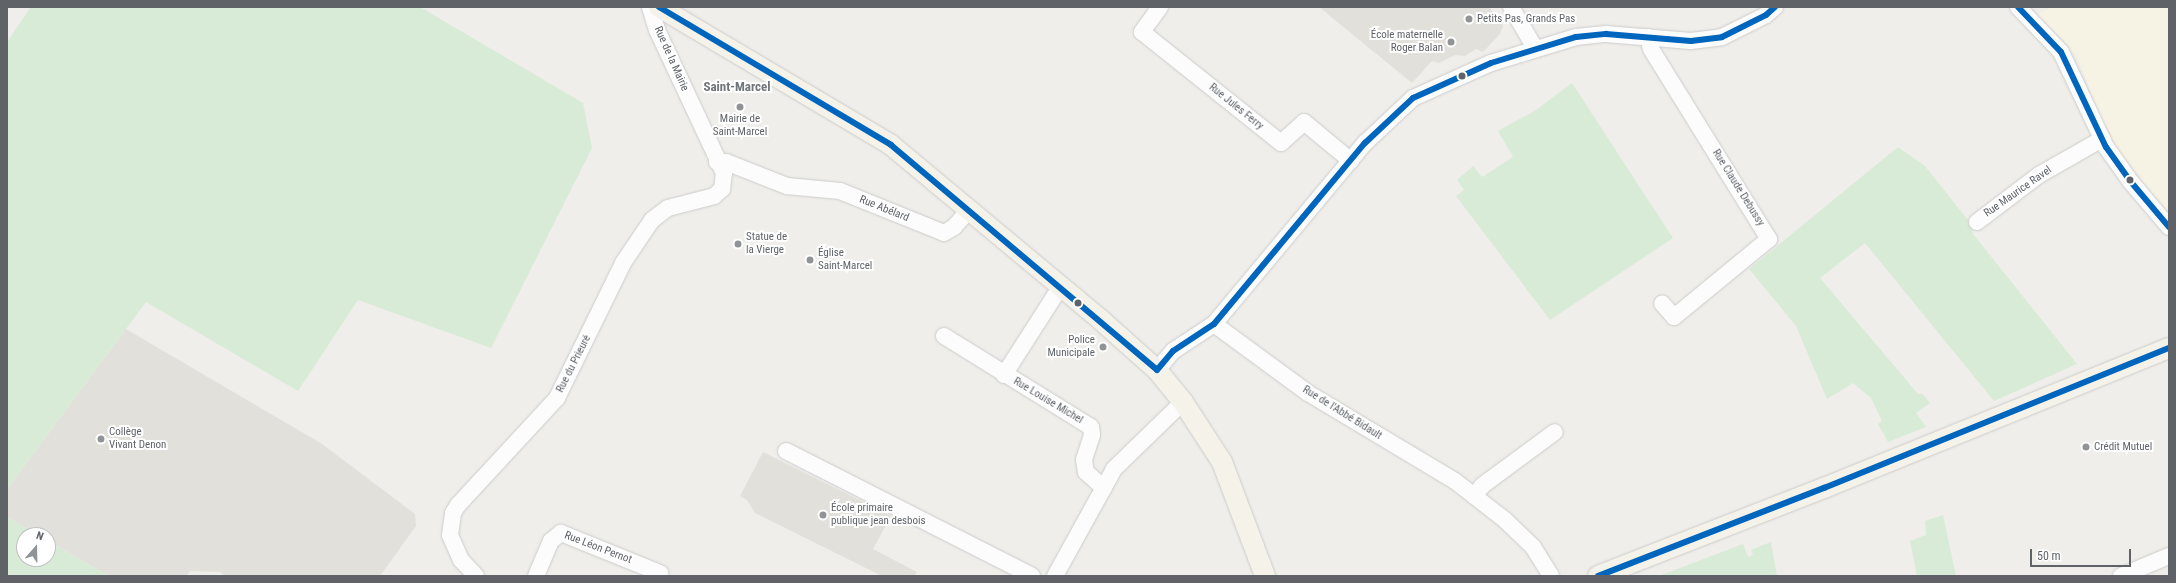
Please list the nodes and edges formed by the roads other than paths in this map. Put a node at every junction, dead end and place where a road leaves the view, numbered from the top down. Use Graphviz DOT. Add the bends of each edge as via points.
graph roads {
  1 [pos="650,7"];
  2 [pos="659,7"];
  3 [pos="1160,7"];
  4 [pos="1511,7"];
  5 [pos="1775,7"];
  6 [pos="2018,7"];
  7 [pos="1648,37"];
  8 [pos="1535,48"];
  9 [pos="2102,139"];
  10 [pos="1351,161"];
  11 [pos="716,162"];
  12 [pos="722,189"];
  13 [pos="970,209"];
  14 [pos="1977,222"];
  15 [pos="2169,227"];
  16 [pos="1061,286"];
  17 [pos="1662,303"];
  18 [pos="1214,324"];
  19 [pos="944,336"];
  20 [pos="2169,348"];
  21 [pos="1157,370"];
  22 [pos="1004,375"];
  23 [pos="1183,402"];
  24 [pos="1555,432"];
  25 [pos="786,450"];
  26 [pos="1104,488"];
  27 [pos="1474,496"];
  28 [pos="2169,556"];
  29 [pos="465,570"];
  30 [pos="660,573"];
  31 [pos="536,576"];
  32 [pos="1032,576"];
  33 [pos="1054,576"];
  34 [pos="1265,576"];
  35 [pos="1551,576"];
  36 [pos="1598,576"];
  37 [pos="2121,576"];
  1 -- 11 [label="street, Rue de la Mairie" via="657,30"];
  2 -- 13 [label="main road" via="891,145"];
  3 -- 10 [label="street, Rue Jules Ferry" via="1142,32 1281,143 1304,122"];
  4 -- 8 [label="street"];
  5 -- 7 [label="street" via="1766,15 1722,37 1691,41"];
  6 -- 9 [label="street" via="2061,52"];
  7 -- 8 [label="street" via="1606,34 1576,36"];
  7 -- 17 [label="street, Rue Claude Debussy" via="1651,49 1769,238 1674,316"];
  8 -- 10 [label="street" via="1413,98 1365,143"];
  9 -- 14 [label="street, Rue Maurice Ravel" via="2039,175"];
  9 -- 15 [label="street" via="2131,182"];
  10 -- 18 [label="street"];
  11 -- 12 [label="street, Rue de la Mairie" via="724,173"];
  11 -- 13 [label="street, Rue Abélard" via="726,162 787,186 840,191 944,233 954,227"];
  12 -- 29 [label="street, Rue du Prieuré" via="714,196 668,208 652,220 623,263 557,398 476,484 453,513 450,535"];
  13 -- 16 [label="main road"];
  16 -- 21 [label="main road"];
  16 -- 22 [label="street, Rue Louise Michel"];
  18 -- 21 [label="street" via="1173,351"];
  18 -- 27 [label="street, Rue de l'Abbé Bidault" via="1308,393 1433,467"];
  19 -- 22 [label="street, Rue Louise Michel"];
  20 -- 36 [label="main road" via="1824,488"];
  21 -- 23 [label="main road"];
  22 -- 26 [label="street, Rue Louise Michel" via="1091,427 1092,435 1084,460 1086,472"];
  23 -- 26 [label="street" via="1114,469"];
  23 -- 34 [label="main road" via="1222,462"];
  24 -- 27 [label="street" via="1482,485"];
  25 -- 32 [label="street"];
  26 -- 33 [label="street"];
  27 -- 35 [label="street, Rue de l'Abbé Bidault" via="1505,520 1533,547"];
  28 -- 37 [label="street"];
  30 -- 31 [label="street, Rue Léon Pernot" via="561,533 551,541"];
}
